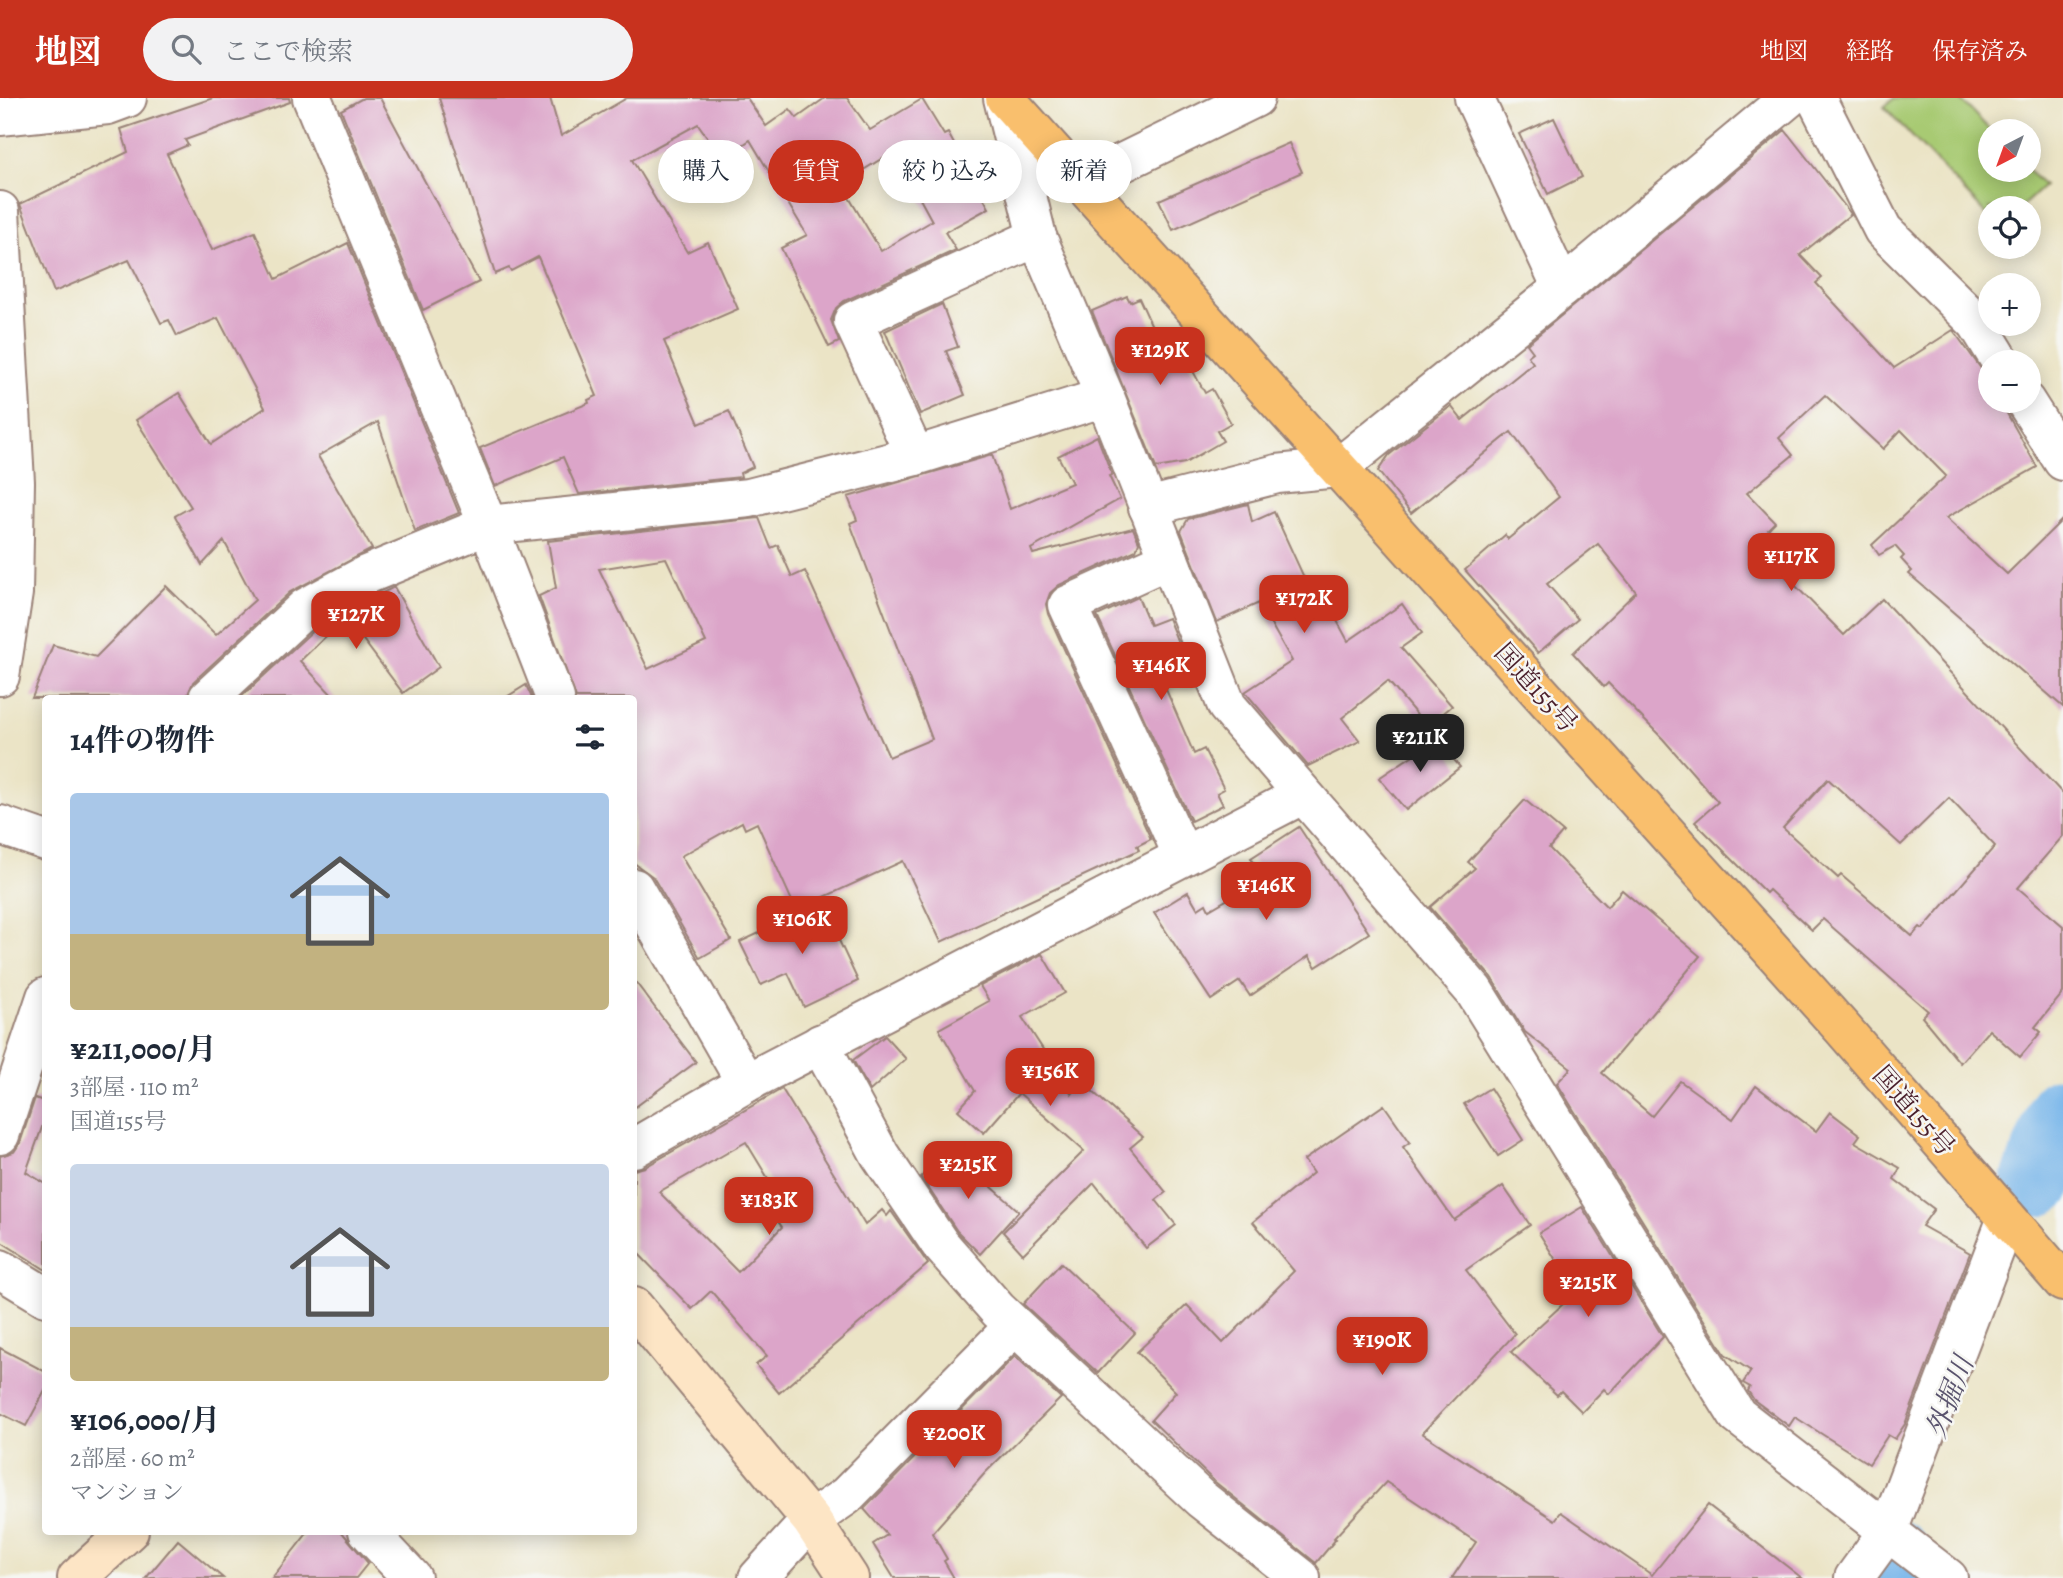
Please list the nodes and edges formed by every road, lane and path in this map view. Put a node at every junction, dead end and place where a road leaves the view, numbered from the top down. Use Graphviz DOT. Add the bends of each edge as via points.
graph roads {
  1 [pos="127,98"];
  2 [pos="312,98"];
  3 [pos="1004,98"];
  4 [pos="1255,98"];
  5 [pos="1474,98"];
  6 [pos="1749,98"];
  7 [pos="1789,98"];
  8 [pos="1816,98"];
  9 [pos="0,116"];
  10 [pos="1745,135"];
  11 [pos="1043,140"];
  12 [pos="1132,158"];
  13 [pos="1100,203"];
  14 [pos="0,211"];
  15 [pos="1037,237"];
  16 [pos="1562,288"];
  17 [pos="1994,350"];
  18 [pos="1105,397"];
  19 [pos="2033,413"];
  20 [pos="915,456"];
  21 [pos="2063,461"];
  22 [pos="1338,468"];
  23 [pos="1148,507"];
  24 [pos="488,526"];
  25 [pos="1169,558"];
  26 [pos="0,676"];
  27 [pos="211,695"];
  28 [pos="554,695"];
  29 [pos="1302,795"];
  30 [pos="0,825"];
  31 [pos="42,840"];
  32 [pos="1183,856"];
  33 [pos="637,893"];
  34 [pos="42,1009"];
  35 [pos="820,1044"];
  36 [pos="746,1083"];
  37 [pos="0,1135"];
  38 [pos="637,1146"];
  39 [pos="2007,1218"];
  40 [pos="0,1269"];
  41 [pos="2063,1283"];
  42 [pos="42,1295"];
  43 [pos="637,1311"];
  44 [pos="1014,1326"];
  45 [pos="811,1520"];
  46 [pos="1888,1531"];
  47 [pos="125,1535"];
  48 [pos="372,1535"];
  49 [pos="77,1578"];
  50 [pos="412,1578"];
  51 [pos="758,1578"];
  52 [pos="849,1578"];
  53 [pos="1301,1578"];
  54 [pos="1854,1578"];
  55 [pos="1948,1578"];
  1 -- 9 [label="street"];
  2 -- 24 [label="street"];
  3 -- 11 [label="highway, 国道155号"];
  3 -- 15 [label="street"];
  4 -- 12 [label="street"];
  5 -- 16 [label="street"];
  6 -- 10 [label="street"];
  7 -- 10 [label="street"];
  8 -- 17 [label="street" via="1883,230 1977,323"];
  10 -- 16 [label="street"];
  13 -- 22 [label="highway, 国道155号"];
  14 -- 26 [label="street" via="15,482 13,593"];
  15 -- 18 [label="street"];
  15 -- 20 [label="street" via="853,321"];
  16 -- 22 [label="street"];
  18 -- 20 [label="street"];
  18 -- 23 [label="street"];
  19 -- 21 [label="street"];
  20 -- 24 [label="street" via="748,498"];
  22 -- 23 [label="street" via="1277,474"];
  22 -- 39 [label="highway, 国道155号"];
  23 -- 25 [label="street"];
  24 -- 27 [label="street" via="366,575 305,608"];
  24 -- 28 [label="street"];
  25 -- 29 [label="street" via="1227,706"];
  25 -- 32 [label="street" via="1068,605"];
  29 -- 32 [label="street"];
  29 -- 46 [label="street" via="1474,991 1737,1415"];
  30 -- 31 [label="street"];
  32 -- 35 [label="street"];
  33 -- 36 [label="street"];
  34 -- 37 [label="street"];
  35 -- 36 [label="street"];
  35 -- 44 [label="street" via="880,1155 940,1244"];
  36 -- 38 [label="street"];
  39 -- 41 [label="highway, 国道155号"];
  39 -- 46 [label="street"];
  40 -- 42 [label="street"];
  43 -- 45 [label="street"];
  44 -- 45 [label="street" via="846,1496"];
  44 -- 53 [label="street" via="1201,1499"];
  45 -- 51 [label="street"];
  45 -- 52 [label="street"];
  46 -- 54 [label="street"];
  46 -- 55 [label="street"];
  47 -- 49 [label="street"];
  48 -- 50 [label="street"];
}
